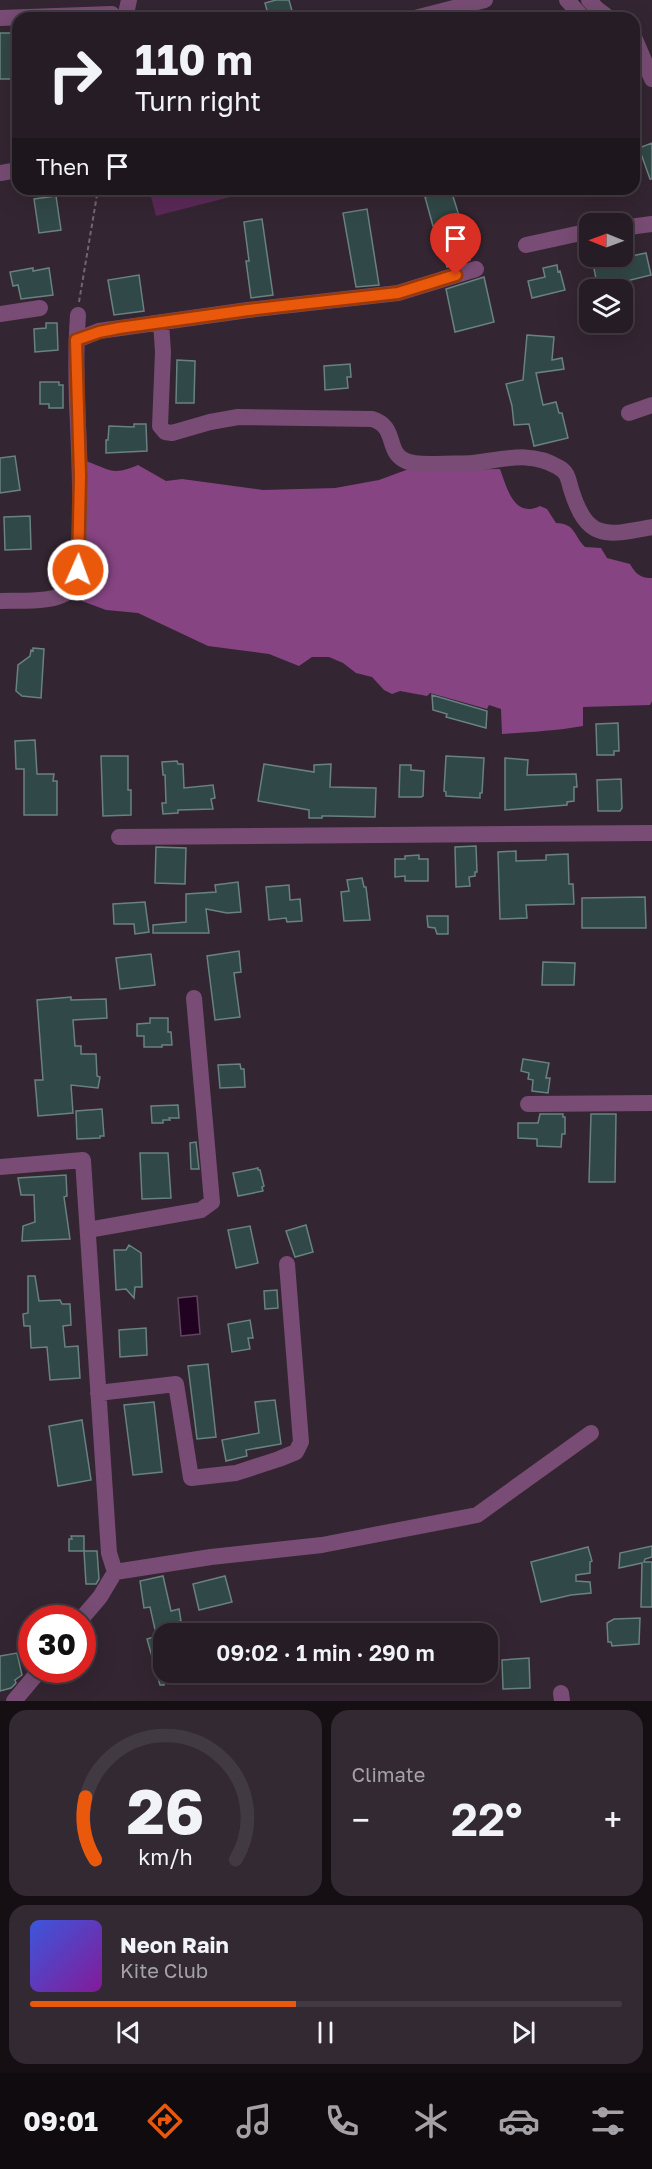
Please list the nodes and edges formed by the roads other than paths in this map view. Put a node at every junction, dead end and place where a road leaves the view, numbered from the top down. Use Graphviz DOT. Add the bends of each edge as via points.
graph roads {
  1 [pos="484,0"];
  2 [pos="567,0"];
  3 [pos="589,0"];
  4 [pos="446,12"];
  5 [pos="578,12"];
  6 [pos="601,12"];
  7 [pos="640,51"];
  8 [pos="652,78"];
  9 [pos="652,224"];
  10 [pos="633,227"];
  11 [pos="579,233"];
  12 [pos="526,245"];
  13 [pos="476,269"];
  14 [pos="40,308"];
  15 [pos="0,314"];
  16 [pos="78,315"];
  17 [pos="161,322"];
  18 [pos="76,340"];
  19 [pos="652,405"];
  20 [pos="629,413"];
  21 [pos="652,527"];
  22 [pos="0,601"];
  23 [pos="652,833"];
  24 [pos="119,837"];
  25 [pos="195,998"];
  26 [pos="652,1103"];
  27 [pos="528,1104"];
  28 [pos="0,1167"];
  29 [pos="88,1230"];
  30 [pos="287,1264"];
  31 [pos="98,1393"];
  32 [pos="591,1433"];
  33 [pos="115,1572"];
  34 [pos="93,1605"];
  35 [pos="29,1683"];
  36 [pos="14,1701"];
  1 -- 4 [label="street"];
  2 -- 5 [label="street"];
  3 -- 6 [label="street"];
  7 -- 8 [label="street"];
  9 -- 10 [label="street"];
  11 -- 12 [label="street"];
  13 -- 17 [label="street" via="398,293"];
  14 -- 15 [label="street"];
  16 -- 18 [label="street"];
  17 -- 18 [label="street" via="99,332"];
  17 -- 21 [label="street" via="164,352 160,426 165,432 238,417 372,419 387,428 395,451 404,460 423,464 473,463 510,456 556,465 566,472 577,508 604,534"];
  18 -- 22 [label="street" via="78,570 70,589 55,598"];
  19 -- 20 [label="street"];
  23 -- 24 [label="street"];
  25 -- 29 [label="street" via="212,1202 201,1210"];
  26 -- 27 [label="street"];
  28 -- 29 [label="street" via="83,1160"];
  29 -- 31 [label="street"];
  30 -- 31 [label="street" via="301,1442 296,1452 236,1473 191,1478 176,1384"];
  31 -- 33 [label="street" via="109,1553"];
  32 -- 33 [label="street" via="477,1515 322,1545"];
  33 -- 34 [label="street"];
  35 -- 36 [label="street"];
}
